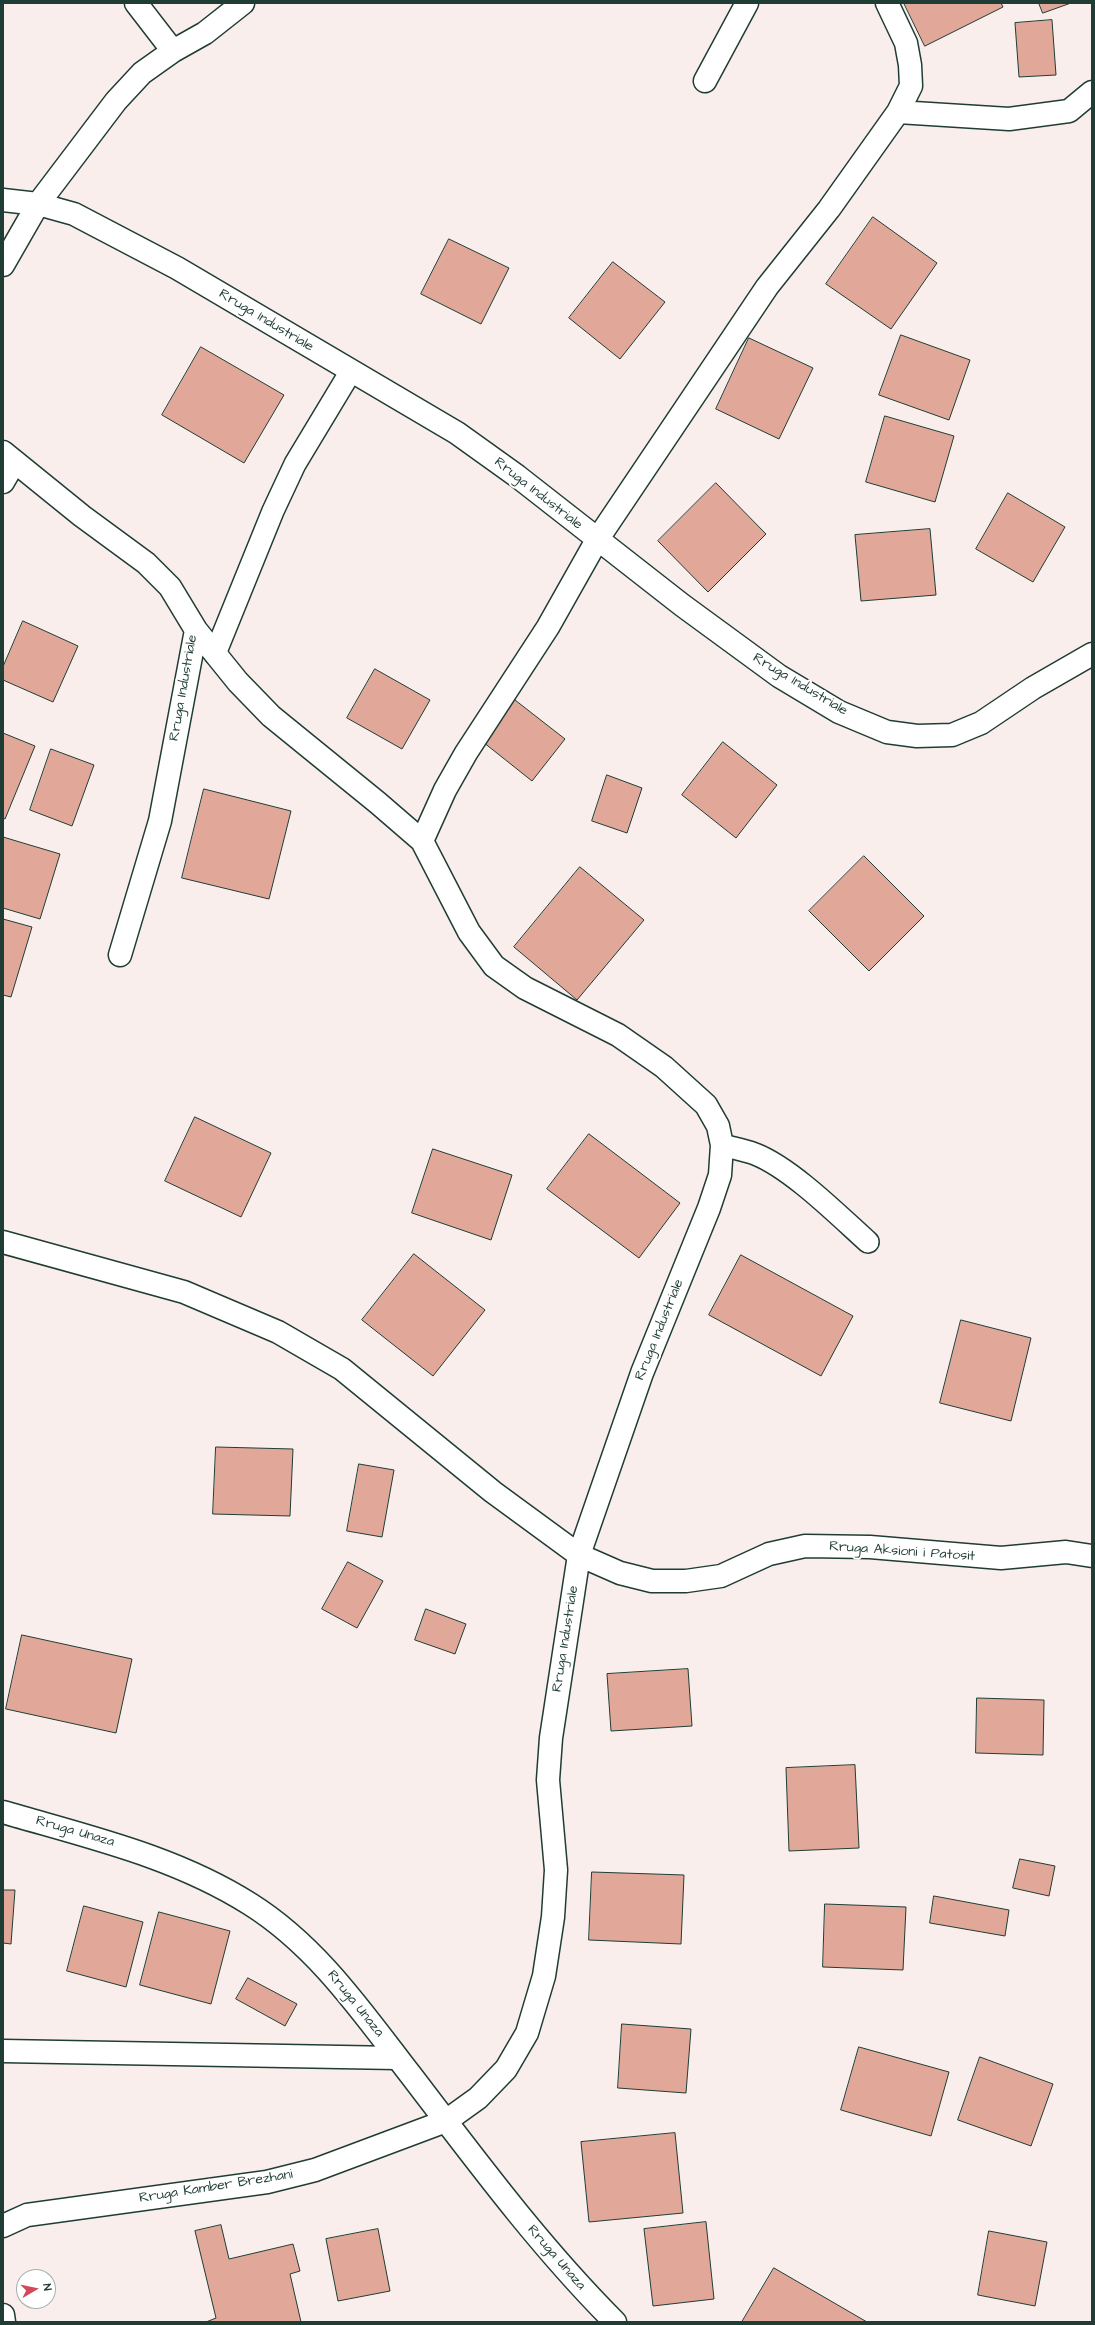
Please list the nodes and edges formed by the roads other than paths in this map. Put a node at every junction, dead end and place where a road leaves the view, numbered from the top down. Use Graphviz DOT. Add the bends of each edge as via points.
graph roads {
  1 [pos="136,3"];
  2 [pos="243,3"];
  3 [pos="747,3"];
  4 [pos="887,3"];
  5 [pos="173,51"];
  6 [pos="705,81"];
  7 [pos="1092,92"];
  8 [pos="898,112"];
  9 [pos="3,200"];
  10 [pos="38,204"];
  11 [pos="3,265"];
  12 [pos="351,371"];
  13 [pos="8,458"];
  14 [pos="3,482"];
  15 [pos="597,540"];
  16 [pos="196,630"];
  17 [pos="215,654"];
  18 [pos="1092,654"];
  19 [pos="422,841"];
  20 [pos="120,955"];
  21 [pos="722,1145"];
  22 [pos="3,1242"];
  23 [pos="868,1242"];
  24 [pos="579,1555"];
  25 [pos="1092,1556"];
  26 [pos="3,1812"];
  27 [pos="3,2051"];
  28 [pos="398,2058"];
  29 [pos="446,2121"];
  30 [pos="3,2226"];
  31 [pos="3,2315"];
  32 [pos="4,2322"];
  33 [pos="615,2322"];
  1 -- 5 [label="street"];
  2 -- 5 [label="street" via="205,33"];
  3 -- 6 [label="street"];
  4 -- 8 [label="street" via="906,43 910,65 911,86"];
  5 -- 10 [label="street" via="142,72 116,101"];
  7 -- 8 [label="street" via="1069,112 1009,119"];
  8 -- 15 [label="street" via="829,209 767,287"];
  9 -- 10 [label="street, Rruga Industriale"];
  10 -- 11 [label="street"];
  10 -- 12 [label="street, Rruga Industriale" via="74,214 170,265"];
  12 -- 15 [label="street, Rruga Industriale" via="457,433 517,476"];
  12 -- 17 [label="lane" via="295,464 273,511"];
  13 -- 14 [label="street"];
  13 -- 16 [label="street, Rruga Industriale" via="146,563 170,587"];
  15 -- 18 [label="street, Rruga Industriale" via="779,676 840,712 888,732 917,736 952,735 981,723 1033,688"];
  15 -- 19 [label="street" via="548,627 466,753 445,790"];
  16 -- 17 [label="street"];
  16 -- 20 [label="street, Rruga Industriale" via="160,821"];
  17 -- 19 [label="street" via="270,716"];
  19 -- 21 [label="street, Rruga Industriale" via="469,932 494,966 525,988 618,1035 664,1068 706,1105 718,1126"];
  21 -- 23 [label="lane" via="755,1154 778,1167"];
  21 -- 24 [label="street, Rruga Industriale" via="720,1175 709,1208 642,1374"];
  22 -- 24 [label="street, Rruga Aksioni i Patosit" via="184,1292 278,1332 342,1369 493,1492"];
  24 -- 25 [label="street, Rruga Aksioni i Patosit" via="620,1573 652,1581 686,1581 720,1576 769,1554 805,1546 870,1547 1001,1558 1066,1552"];
  24 -- 29 [label="street, Rruga Industriale" via="551,1738 548,1780 556,1870 553,1917 544,1976 527,2033 506,2069 478,2098"];
  26 -- 28 [label="street, Rruga Unaza" via="130,1848 190,1871 250,1904 301,1942 344,1987"];
  27 -- 28 [label="street"];
  28 -- 29 [label="street, Rruga Unaza"];
  29 -- 30 [label="street, Rruga Kamber Brezhani" via="315,2170 280,2179 27,2215"];
  29 -- 33 [label="street, Rruga Unaza" via="555,2260"];
  31 -- 32 [label="street"];
}
